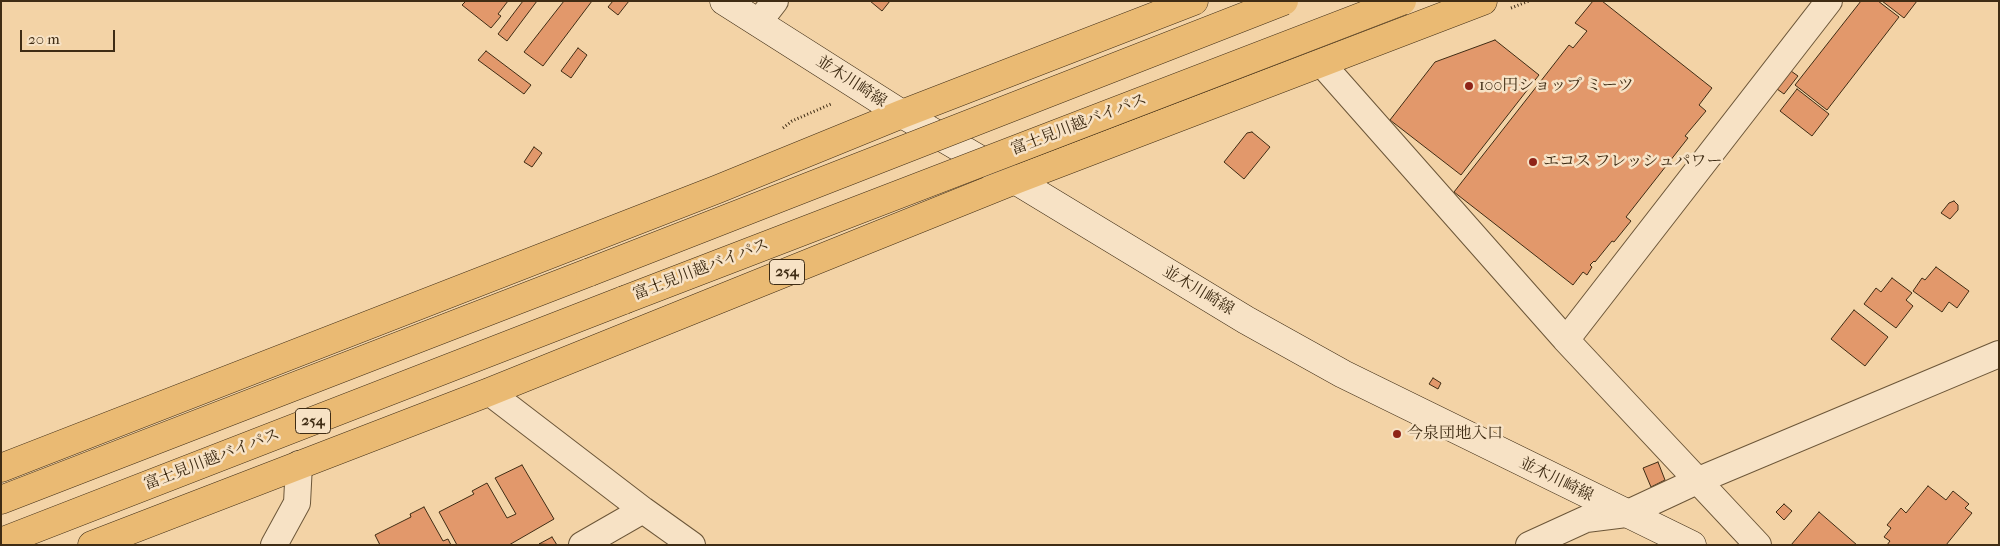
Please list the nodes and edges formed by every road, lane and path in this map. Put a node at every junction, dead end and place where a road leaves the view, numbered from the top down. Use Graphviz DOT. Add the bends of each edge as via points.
graph roads {
  1 [pos="724,1"];
  2 [pos="775,1"];
  3 [pos="1194,1"];
  4 [pos="1284,1"];
  5 [pos="1402,1"];
  6 [pos="1483,1"];
  7 [pos="1829,1"];
  8 [pos="758,23"];
  9 [pos="1322,64"];
  10 [pos="902,114"];
  11 [pos="1015,180"];
  12 [pos="1566,340"];
  13 [pos="1999,354"];
  14 [pos="489,392"];
  15 [pos="299,464"];
  16 [pos="1,468"];
  17 [pos="1699,480"];
  18 [pos="1,500"];
  19 [pos="643,510"];
  20 [pos="1626,514"];
  21 [pos="1,542"];
  22 [pos="92,545"];
  23 [pos="274,545"];
  24 [pos="582,545"];
  25 [pos="692,545"];
  26 [pos="1529,545"];
  27 [pos="1692,545"];
  28 [pos="1758,545"];
  1 -- 8 [label="main road, 並木川崎線"];
  2 -- 8 [label="street"];
  3 -- 10 [label="highway"];
  4 -- 18 [label="highway, 254, bridge"];
  5 -- 21 [label="highway, 富士見川越バイパス / 254, bridge"];
  6 -- 9 [label="highway, 254"];
  7 -- 12 [label="street"];
  8 -- 10 [label="main road, 並木川崎線"];
  9 -- 11 [label="highway, 254"];
  9 -- 12 [label="street"];
  10 -- 11 [label="main road, 並木川崎線"];
  10 -- 16 [label="highway" via="718,190"];
  11 -- 14 [label="highway, 254"];
  11 -- 20 [label="main road, 並木川崎線" via="1238,315 1343,374"];
  12 -- 17 [label="street"];
  13 -- 17 [label="street"];
  14 -- 15 [label="highway, 254"];
  14 -- 19 [label="street"];
  15 -- 22 [label="highway, 254"];
  15 -- 23 [label="street" via="297,503"];
  17 -- 20 [label="street"];
  17 -- 28 [label="street"];
  19 -- 24 [label="street"];
  19 -- 25 [label="street"];
  20 -- 26 [label="street" via="1586,519"];
  20 -- 27 [label="main road, 並木川崎線"];
}
